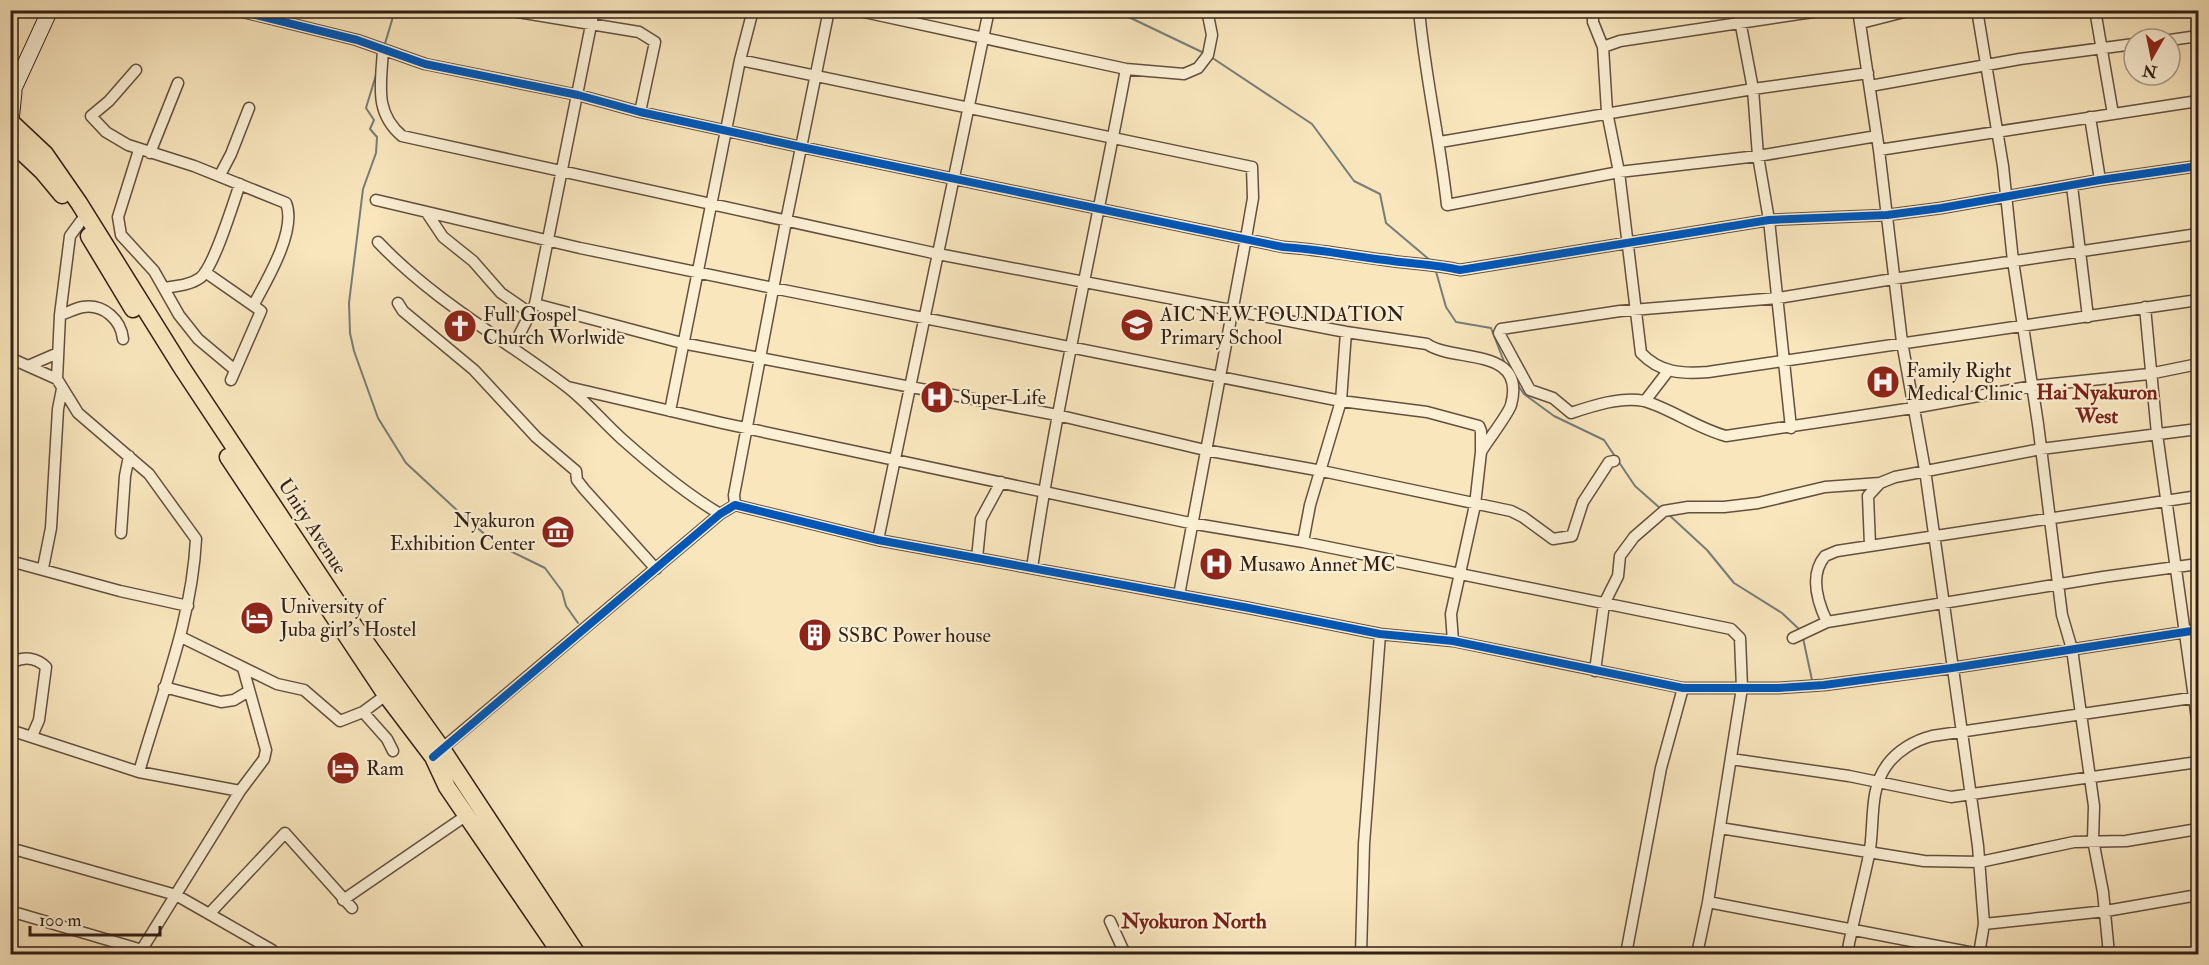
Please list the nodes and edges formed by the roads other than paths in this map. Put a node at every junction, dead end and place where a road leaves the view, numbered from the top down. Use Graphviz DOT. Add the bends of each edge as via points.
graph roads {
  1 [pos="50,10"];
  2 [pos="235,10"];
  3 [pos="505,10"];
  4 [pos="594,10"];
  5 [pos="753,10"];
  6 [pos="829,10"];
  7 [pos="855,10"];
  8 [pos="989,10"];
  9 [pos="1208,10"];
  10 [pos="1419,10"];
  11 [pos="1593,10"];
  12 [pos="1738,10"];
  13 [pos="1826,10"];
  14 [pos="1858,10"];
  15 [pos="1912,10"];
  16 [pos="1977,10"];
  17 [pos="2095,10"];
  18 [pos="1862,23"];
  19 [pos="591,25"];
  20 [pos="1741,25"];
  21 [pos="2199,36"];
  22 [pos="983,37"];
  23 [pos="2182,38"];
  24 [pos="1603,46"];
  25 [pos="2122,46"];
  26 [pos="2103,48"];
  27 [pos="379,49"];
  28 [pos="740,60"];
  29 [pos="1985,66"];
  30 [pos="1126,69"];
  31 [pos="136,70"];
  32 [pos="1868,73"];
  33 [pos="814,76"];
  34 [pos="178,83"];
  35 [pos="1869,86"];
  36 [pos="1753,88"];
  37 [pos="12,94"];
  38 [pos="578,95"];
  39 [pos="2199,100"];
  40 [pos="249,108"];
  41 [pos="969,108"];
  42 [pos="640,112"];
  43 [pos="1607,112"];
  44 [pos="2113,114"];
  45 [pos="2090,117"];
  46 [pos="11,124"];
  47 [pos="727,130"];
  48 [pos="1997,132"];
  49 [pos="1877,136"];
  50 [pos="1113,138"];
  51 [pos="10,141"];
  52 [pos="1440,142"];
  53 [pos="801,147"];
  54 [pos="1879,150"];
  55 [pos="144,152"];
  56 [pos="1758,156"];
  57 [pos="2199,166"];
  58 [pos="562,171"];
  59 [pos="1619,172"];
  60 [pos="220,176"];
  61 [pos="954,178"];
  62 [pos="2100,180"];
  63 [pos="240,184"];
  64 [pos="2072,186"];
  65 [pos="2006,196"];
  66 [pos="376,200"];
  67 [pos="713,203"];
  68 [pos="1098,208"];
  69 [pos="428,213"];
  70 [pos="1887,215"];
  71 [pos="81,220"];
  72 [pos="1769,220"];
  73 [pos="786,221"];
  74 [pos="2199,234"];
  75 [pos="1246,238"];
  76 [pos="549,241"];
  77 [pos="378,242"];
  78 [pos="1628,243"];
  79 [pos="2081,253"];
  80 [pos="938,254"];
  81 [pos="2013,261"];
  82 [pos="697,271"];
  83 [pos="206,273"];
  84 [pos="1893,279"];
  85 [pos="1086,282"];
  86 [pos="164,288"];
  87 [pos="773,288"];
  88 [pos="1778,298"];
  89 [pos="2199,300"];
  90 [pos="398,303"];
  91 [pos="254,304"];
  92 [pos="2145,307"];
  93 [pos="1231,308"];
  94 [pos="533,309"];
  95 [pos="1635,310"];
  96 [pos="60,315"];
  97 [pos="2088,316"];
  98 [pos="923,319"];
  99 [pos="2022,327"];
  100 [pos="1346,332"];
  101 [pos="123,339"];
  102 [pos="1902,342"];
  103 [pos="682,344"];
  104 [pos="513,347"];
  105 [pos="1072,350"];
  106 [pos="58,353"];
  107 [pos="10,358"];
  108 [pos="759,359"];
  109 [pos="1783,360"];
  110 [pos="2199,364"];
  111 [pos="28,366"];
  112 [pos="1668,371"];
  113 [pos="2149,374"];
  114 [pos="1219,379"];
  115 [pos="59,384"];
  116 [pos="2033,386"];
  117 [pos="568,387"];
  118 [pos="911,389"];
  119 [pos="1341,401"];
  120 [pos="1645,401"];
  121 [pos="1913,408"];
  122 [pos="670,411"];
  123 [pos="1057,415"];
  124 [pos="747,428"];
  125 [pos="1791,428"];
  126 [pos="2199,429"];
  127 [pos="2157,435"];
  128 [pos="2041,449"];
  129 [pos="1205,450"];
  130 [pos="1480,452"];
  131 [pos="129,456"];
  132 [pos="894,460"];
  133 [pos="1614,461"];
  134 [pos="1925,470"];
  135 [pos="1322,471"];
  136 [pos="249,479"];
  137 [pos="1001,482"];
  138 [pos="1880,483"];
  139 [pos="1043,492"];
  140 [pos="2199,496"];
  141 [pos="2167,501"];
  142 [pos="735,505"];
  143 [pos="1475,506"];
  144 [pos="720,514"];
  145 [pos="2051,519"];
  146 [pos="1190,522"];
  147 [pos="121,533"];
  148 [pos="1933,536"];
  149 [pos="878,540"];
  150 [pos="1303,542"];
  151 [pos="1870,545"];
  152 [pos="977,558"];
  153 [pos="10,561"];
  154 [pos="2199,564"];
  155 [pos="43,568"];
  156 [pos="1032,568"];
  157 [pos="2175,568"];
  158 [pos="656,569"];
  159 [pos="1460,575"];
  160 [pos="2059,584"];
  161 [pos="1179,595"];
  162 [pos="1942,602"];
  163 [pos="1604,604"];
  164 [pos="188,606"];
  165 [pos="1827,622"];
  166 [pos="2199,630"];
  167 [pos="2186,632"];
  168 [pos="1380,634"];
  169 [pos="181,637"];
  170 [pos="1794,638"];
  171 [pos="1453,641"];
  172 [pos="2072,649"];
  173 [pos="10,668"];
  174 [pos="243,668"];
  175 [pos="1952,668"];
  176 [pos="1595,671"];
  177 [pos="164,687"];
  178 [pos="1683,688"];
  179 [pos="1742,688"];
  180 [pos="249,690"];
  181 [pos="386,695"];
  182 [pos="2197,697"];
  183 [pos="363,712"];
  184 [pos="2081,714"];
  185 [pos="2199,726"];
  186 [pos="10,730"];
  187 [pos="1962,732"];
  188 [pos="32,736"];
  189 [pos="393,751"];
  190 [pos="438,753"];
  191 [pos="1731,759"];
  192 [pos="2199,762"];
  193 [pos="139,772"];
  194 [pos="2090,776"];
  195 [pos="1878,782"];
  196 [pos="240,791"];
  197 [pos="1971,796"];
  198 [pos="467,816"];
  199 [pos="1719,828"];
  200 [pos="2199,829"];
  201 [pos="2093,840"];
  202 [pos="10,848"];
  203 [pos="1869,853"];
  204 [pos="1980,862"];
  205 [pos="177,895"];
  206 [pos="2199,895"];
  207 [pos="343,900"];
  208 [pos="1708,902"];
  209 [pos="352,908"];
  210 [pos="10,911"];
  211 [pos="2106,911"];
  212 [pos="210,913"];
  213 [pos="1110,921"];
  214 [pos="1984,924"];
  215 [pos="1852,929"];
  216 [pos="272,950"];
  217 [pos="140,952"];
  218 [pos="561,954"];
  219 [pos="577,954"];
  220 [pos="1125,954"];
  221 [pos="1361,954"];
  222 [pos="1626,954"];
  223 [pos="1697,954"];
  224 [pos="1847,954"];
  225 [pos="2109,954"];
  1 -- 37 [label="main road"];
  2 -- 27 [label="street" via="329,32"];
  3 -- 19 [label="street"];
  4 -- 19 [label="street"];
  5 -- 28 [label="street"];
  6 -- 33 [label="street"];
  7 -- 22 [label="street"];
  8 -- 22 [label="street"];
  9 -- 30 [label="street" via="1210,46 1197,68 1184,74"];
  10 -- 52 [label="street" via="1423,61"];
  11 -- 24 [label="street" via="1593,22"];
  12 -- 20 [label="street"];
  13 -- 20 [label="street"];
  14 -- 18 [label="street"];
  15 -- 18 [label="street"];
  16 -- 29 [label="street"];
  17 -- 26 [label="street"];
  18 -- 32 [label="street"];
  19 -- 38 [label="street"];
  19 -- 42 [label="street" via="639,32 655,42"];
  20 -- 24 [label="street"];
  20 -- 36 [label="street"];
  21 -- 23 [label="street"];
  22 -- 30 [label="street"];
  22 -- 41 [label="street"];
  24 -- 43 [label="street"];
  25 -- 26 [label="street"];
  26 -- 29 [label="street"];
  26 -- 44 [label="street"];
  27 -- 38 [label="street" via="425,64"];
  27 -- 58 [label="street" via="383,114 402,136"];
  28 -- 33 [label="street"];
  28 -- 47 [label="street"];
  29 -- 35 [label="street"];
  29 -- 48 [label="street"];
  30 -- 50 [label="street"];
  31 -- 55 [label="street" via="91,116 106,132"];
  32 -- 35 [label="street"];
  32 -- 36 [label="street"];
  33 -- 41 [label="street"];
  33 -- 53 [label="street"];
  34 -- 55 [label="street"];
  35 -- 49 [label="street"];
  36 -- 43 [label="street"];
  36 -- 56 [label="street"];
  37 -- 46 [label="main road"];
  38 -- 42 [label="street"];
  38 -- 58 [label="street"];
  39 -- 44 [label="street"];
  40 -- 60 [label="street"];
  41 -- 50 [label="street"];
  41 -- 61 [label="street"];
  42 -- 47 [label="street"];
  43 -- 52 [label="street"];
  43 -- 59 [label="street"];
  44 -- 45 [label="street"];
  45 -- 48 [label="street"];
  45 -- 62 [label="street"];
  46 -- 136 [label="main road, Unity Avenue" via="45,154 79,203"];
  47 -- 53 [label="street"];
  47 -- 67 [label="street"];
  48 -- 54 [label="street"];
  48 -- 65 [label="street"];
  49 -- 54 [label="street"];
  49 -- 56 [label="street"];
  50 -- 68 [label="street"];
  50 -- 75 [label="street" via="1252,167"];
  51 -- 71 [label="main road, Unity Avenue" via="42,171"];
  52 -- 59 [label="street" via="1447,205"];
  53 -- 61 [label="street"];
  53 -- 73 [label="street"];
  54 -- 70 [label="street"];
  55 -- 60 [label="street"];
  55 -- 86 [label="street" via="117,228"];
  56 -- 59 [label="street"];
  56 -- 72 [label="street"];
  57 -- 62 [label="street"];
  58 -- 67 [label="street"];
  58 -- 76 [label="street"];
  59 -- 78 [label="street"];
  60 -- 63 [label="street"];
  61 -- 68 [label="street"];
  61 -- 80 [label="street"];
  62 -- 64 [label="street"];
  63 -- 83 [label="street"];
  63 -- 91 [label="street" via="285,202 290,214 269,277"];
  64 -- 65 [label="street"];
  64 -- 79 [label="street"];
  65 -- 70 [label="street"];
  65 -- 81 [label="street"];
  66 -- 69 [label="street"];
  67 -- 73 [label="street"];
  67 -- 82 [label="street"];
  68 -- 75 [label="street"];
  68 -- 85 [label="street"];
  69 -- 76 [label="street"];
  69 -- 94 [label="street" via="443,237 473,261 501,293"];
  70 -- 72 [label="street"];
  70 -- 84 [label="street"];
  71 -- 96 [label="street" via="70,236"];
  71 -- 136 [label="main road, Unity Avenue" via="104,265"];
  72 -- 78 [label="street"];
  72 -- 88 [label="street"];
  73 -- 80 [label="street"];
  73 -- 87 [label="street"];
  74 -- 79 [label="street"];
  75 -- 78 [label="street" via="1460,270"];
  75 -- 93 [label="street"];
  76 -- 82 [label="street"];
  76 -- 94 [label="street"];
  77 -- 104 [label="street" via="423,284"];
  78 -- 95 [label="street"];
  79 -- 81 [label="street"];
  79 -- 97 [label="street"];
  80 -- 85 [label="street"];
  80 -- 98 [label="street"];
  81 -- 84 [label="street"];
  81 -- 99 [label="street"];
  82 -- 87 [label="street"];
  82 -- 103 [label="street"];
  83 -- 86 [label="street" via="188,284"];
  83 -- 91 [label="street"];
  84 -- 88 [label="street"];
  84 -- 102 [label="street"];
  85 -- 93 [label="street"];
  85 -- 105 [label="street"];
  86 -- 91 [label="street" via="178,315 233,375 261,317"];
  87 -- 98 [label="street"];
  87 -- 108 [label="street"];
  88 -- 95 [label="street"];
  88 -- 109 [label="street"];
  89 -- 92 [label="street"];
  90 -- 158 [label="street" via="486,381 536,437 576,471 584,489"];
  92 -- 97 [label="street"];
  92 -- 113 [label="street"];
  93 -- 100 [label="street"];
  93 -- 114 [label="street"];
  94 -- 103 [label="street"];
  94 -- 104 [label="street"];
  95 -- 112 [label="street" via="1641,353"];
  95 -- 120 [label="street" via="1501,328 1499,333 1530,390 1553,398 1571,413 1632,400"];
  96 -- 101 [label="street" via="84,306 108,312 122,326"];
  96 -- 106 [label="street"];
  97 -- 99 [label="street"];
  98 -- 105 [label="street"];
  98 -- 118 [label="street"];
  99 -- 102 [label="street"];
  99 -- 116 [label="street"];
  100 -- 119 [label="street"];
  100 -- 130 [label="street" via="1427,344 1437,351 1501,364 1512,387 1511,407"];
  102 -- 109 [label="street"];
  102 -- 121 [label="street"];
  103 -- 108 [label="street"];
  103 -- 122 [label="street"];
  104 -- 117 [label="street"];
  105 -- 114 [label="street"];
  105 -- 123 [label="street"];
  106 -- 111 [label="street"];
  106 -- 115 [label="street"];
  107 -- 111 [label="street"];
  108 -- 118 [label="street"];
  108 -- 124 [label="street"];
  109 -- 112 [label="street" via="1708,372"];
  109 -- 125 [label="street"];
  110 -- 113 [label="street"];
  111 -- 115 [label="street"];
  112 -- 120 [label="street"];
  113 -- 116 [label="street"];
  113 -- 127 [label="street"];
  114 -- 119 [label="street"];
  114 -- 129 [label="street"];
  115 -- 131 [label="street" via="78,413"];
  115 -- 155 [label="street" via="51,528"];
  116 -- 121 [label="street"];
  116 -- 128 [label="street"];
  117 -- 122 [label="street"];
  117 -- 144 [label="street" via="623,441 699,502"];
  118 -- 123 [label="street"];
  118 -- 132 [label="street"];
  119 -- 130 [label="street" via="1426,412 1473,423 1481,431"];
  119 -- 135 [label="street"];
  120 -- 125 [label="street" via="1726,436"];
  121 -- 125 [label="street"];
  121 -- 134 [label="street"];
  122 -- 124 [label="street"];
  123 -- 129 [label="street"];
  123 -- 139 [label="street"];
  124 -- 132 [label="street"];
  124 -- 142 [label="street"];
  126 -- 127 [label="street"];
  127 -- 128 [label="street"];
  127 -- 141 [label="street"];
  128 -- 134 [label="street"];
  128 -- 145 [label="street"];
  129 -- 135 [label="street"];
  129 -- 146 [label="street"];
  130 -- 143 [label="street"];
  131 -- 147 [label="street"];
  131 -- 164 [label="street" via="149,474 195,535"];
  132 -- 137 [label="street"];
  132 -- 149 [label="street"];
  133 -- 143 [label="street" via="1608,462 1590,489 1572,536 1553,539 1523,516"];
  134 -- 138 [label="street"];
  134 -- 148 [label="street"];
  135 -- 143 [label="street"];
  135 -- 150 [label="street"];
  136 -- 181 [label="main road, Unity Avenue"];
  136 -- 190 [label="main road, Unity Avenue"];
  137 -- 139 [label="street"];
  137 -- 152 [label="street" via="981,519"];
  138 -- 151 [label="street" via="1868,496"];
  138 -- 163 [label="street" via="1825,487 1758,503 1664,512 1634,537 1620,556 1618,576"];
  139 -- 146 [label="street"];
  139 -- 156 [label="street"];
  140 -- 141 [label="street"];
  141 -- 145 [label="street"];
  141 -- 157 [label="street"];
  142 -- 144 [label="street"];
  142 -- 149 [label="street"];
  143 -- 159 [label="street"];
  144 -- 158 [label="street"];
  145 -- 148 [label="street"];
  145 -- 160 [label="street"];
  146 -- 150 [label="street"];
  146 -- 161 [label="street"];
  148 -- 151 [label="street"];
  148 -- 162 [label="street"];
  149 -- 152 [label="street"];
  150 -- 159 [label="street"];
  151 -- 165 [label="street" via="1837,551 1820,562 1815,573 1818,603"];
  152 -- 156 [label="street"];
  153 -- 155 [label="street"];
  154 -- 157 [label="street"];
  155 -- 164 [label="street"];
  156 -- 161 [label="street"];
  157 -- 160 [label="street"];
  157 -- 167 [label="street"];
  158 -- 190 [label="street"];
  159 -- 163 [label="street"];
  159 -- 171 [label="street" via="1451,614"];
  160 -- 162 [label="street"];
  160 -- 172 [label="street" via="2062,615"];
  161 -- 168 [label="street"];
  162 -- 165 [label="street"];
  162 -- 175 [label="street"];
  163 -- 176 [label="street"];
  163 -- 179 [label="street" via="1731,629 1740,638"];
  164 -- 169 [label="street"];
  165 -- 170 [label="street"];
  166 -- 167 [label="street"];
  167 -- 172 [label="street"];
  167 -- 182 [label="street"];
  168 -- 171 [label="street"];
  168 -- 221 [label="street" via="1364,844"];
  169 -- 174 [label="street"];
  169 -- 177 [label="street"];
  171 -- 176 [label="street"];
  172 -- 175 [label="street"];
  172 -- 184 [label="street"];
  173 -- 188 [label="street" via="20,658 34,659 46,667 39,720"];
  174 -- 180 [label="street"];
  174 -- 183 [label="street" via="278,684 304,690 340,721"];
  175 -- 179 [label="street" via="1824,685"];
  175 -- 187 [label="street"];
  176 -- 178 [label="street"];
  177 -- 180 [label="street" via="221,702 234,700"];
  177 -- 193 [label="street"];
  178 -- 179 [label="street"];
  178 -- 222 [label="street" via="1661,768"];
  179 -- 191 [label="street"];
  180 -- 196 [label="street" via="266,750 264,759"];
  181 -- 183 [label="street"];
  181 -- 190 [label="main road, Unity Avenue"];
  182 -- 184 [label="street"];
  182 -- 185 [label="street"];
  183 -- 189 [label="street"];
  184 -- 187 [label="street"];
  184 -- 194 [label="street"];
  186 -- 188 [label="street"];
  187 -- 195 [label="street" via="1919,739 1886,765"];
  187 -- 197 [label="street"];
  188 -- 193 [label="street"];
  190 -- 198 [label="main road, Unity Avenue" via="447,787"];
  190 -- 219 [label="main road, Unity Avenue"];
  191 -- 195 [label="street"];
  191 -- 199 [label="street"];
  192 -- 194 [label="street"];
  193 -- 196 [label="street"];
  194 -- 197 [label="street"];
  194 -- 201 [label="street"];
  195 -- 197 [label="street" via="1930,795"];
  195 -- 203 [label="street"];
  196 -- 205 [label="street"];
  197 -- 204 [label="street"];
  198 -- 207 [label="street"];
  198 -- 218 [label="main road, Unity Avenue"];
  199 -- 203 [label="street"];
  199 -- 208 [label="street"];
  200 -- 201 [label="street" via="2126,841"];
  201 -- 204 [label="street"];
  201 -- 211 [label="street"];
  202 -- 205 [label="street"];
  203 -- 204 [label="street" via="1924,861"];
  203 -- 215 [label="street"];
  204 -- 214 [label="street"];
  205 -- 212 [label="street"];
  205 -- 217 [label="street"];
  206 -- 211 [label="street"];
  207 -- 209 [label="street"];
  207 -- 212 [label="street" via="285,833"];
  208 -- 215 [label="street"];
  208 -- 223 [label="street"];
  210 -- 217 [label="street"];
  211 -- 214 [label="street"];
  211 -- 225 [label="street"];
  212 -- 216 [label="street"];
  213 -- 220 [label="street"];
  214 -- 215 [label="street" via="1979,954"];
  215 -- 224 [label="street"];
}
